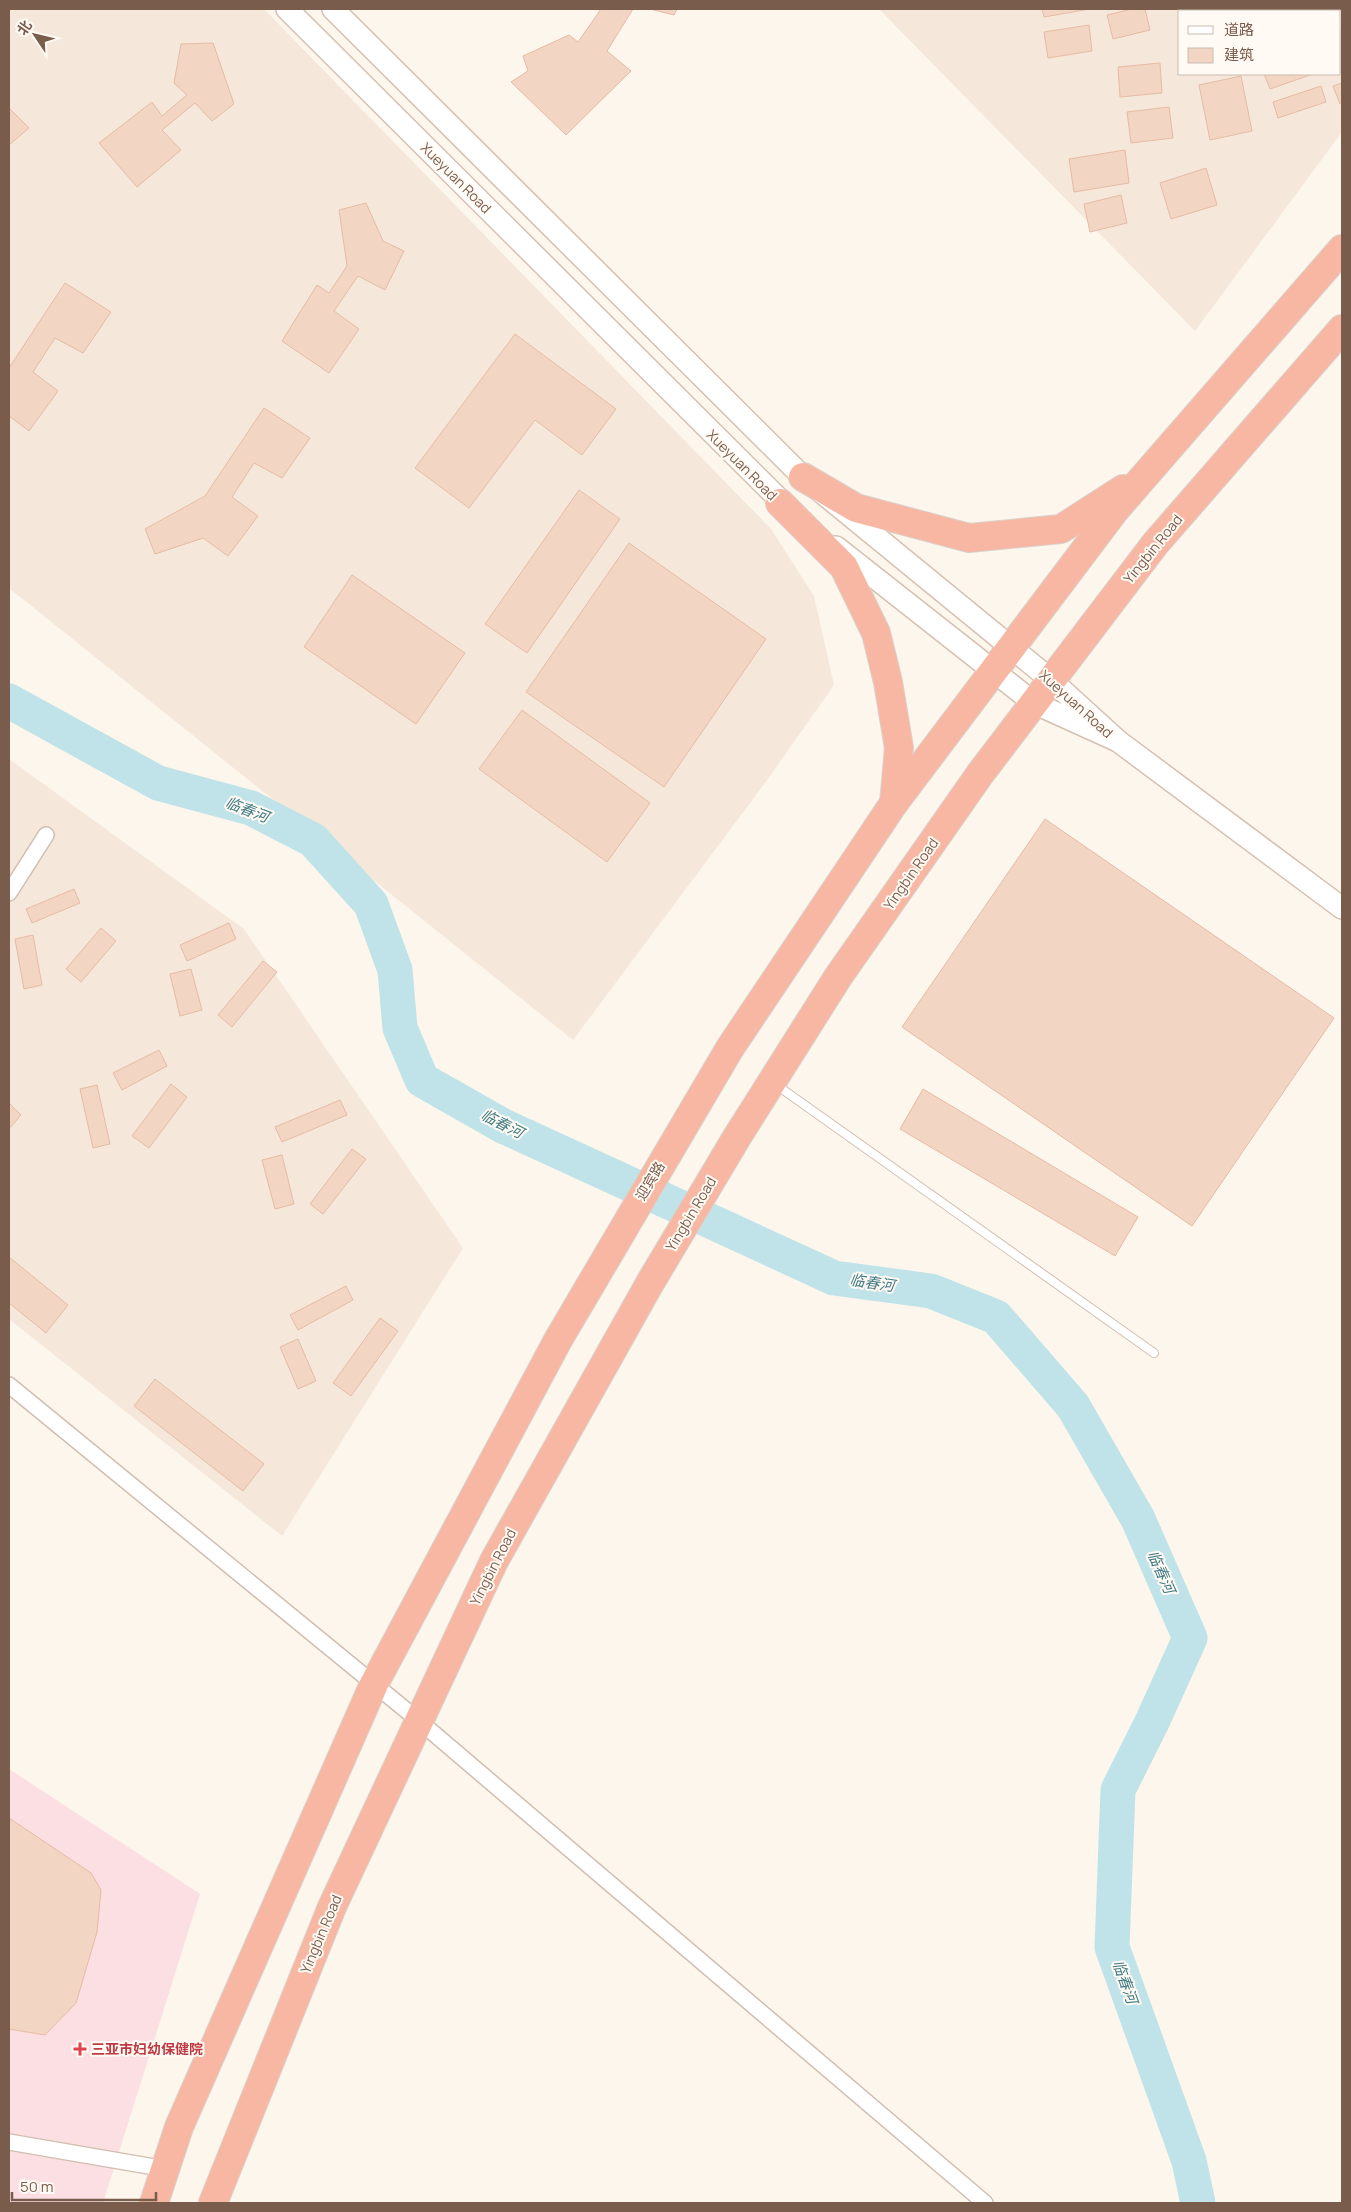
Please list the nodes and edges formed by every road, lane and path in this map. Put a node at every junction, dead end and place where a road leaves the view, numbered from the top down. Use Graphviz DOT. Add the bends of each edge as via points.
graph roads {
  1 [pos="288,9"];
  2 [pos="333,9"];
  3 [pos="1342,249"];
  4 [pos="1342,329"];
  5 [pos="1146,473"];
  6 [pos="803,477"];
  7 [pos="780,503"];
  8 [pos="1010,647"];
  9 [pos="993,671"];
  10 [pos="1052,680"];
  11 [pos="1034,703"];
  12 [pos="1118,741"];
  13 [pos="894,803"];
  14 [pos="46,835"];
  15 [pos="9,893"];
  16 [pos="1342,908"];
  17 [pos="772,1082"];
  18 [pos="1154,1353"];
  19 [pos="9,1386"];
  20 [pos="374,1684"];
  21 [pos="418,1720"];
  22 [pos="9,2142"];
  23 [pos="166,2169"];
  24 [pos="154,2203"];
  25 [pos="212,2203"];
  26 [pos="985,2203"];
  1 -- 7 [label="main road, Xueyuan Road"];
  2 -- 6 [label="main road, Xueyuan Road"];
  3 -- 5 [label="highway"];
  4 -- 10 [label="highway, Yingbin Road" via="1155,544"];
  5 -- 6 [label="highway" via="1061,529 969,538 856,508"];
  5 -- 8 [label="highway"];
  6 -- 8 [label="main road, Xueyuan Road"];
  7 -- 9 [label="main road, Xueyuan Road"];
  7 -- 13 [label="highway" via="844,567 876,633 899,748"];
  8 -- 9 [label="highway"];
  8 -- 10 [label="main road, Xueyuan Road"];
  9 -- 11 [label="main road, Xueyuan Road"];
  9 -- 13 [label="highway"];
  10 -- 11 [label="highway, Yingbin Road"];
  10 -- 12 [label="main road, Xueyuan Road"];
  11 -- 12 [label="main road, Xueyuan Road"];
  11 -- 17 [label="highway, Yingbin Road" via="980,774 838,977"];
  12 -- 16 [label="main road"];
  13 -- 20 [label="highway, 迎宾路" via="730,1048 606,1256"];
  14 -- 15 [label="street"];
  17 -- 18 [label="lane"];
  17 -- 21 [label="highway, Yingbin Road" via="650,1283 494,1561"];
  19 -- 20 [label="street"];
  20 -- 21 [label="street"];
  20 -- 23 [label="highway" via="179,2128"];
  21 -- 25 [label="highway, Yingbin Road" via="332,1906"];
  21 -- 26 [label="street"];
  22 -- 23 [label="street"];
  23 -- 24 [label="highway"];
}
